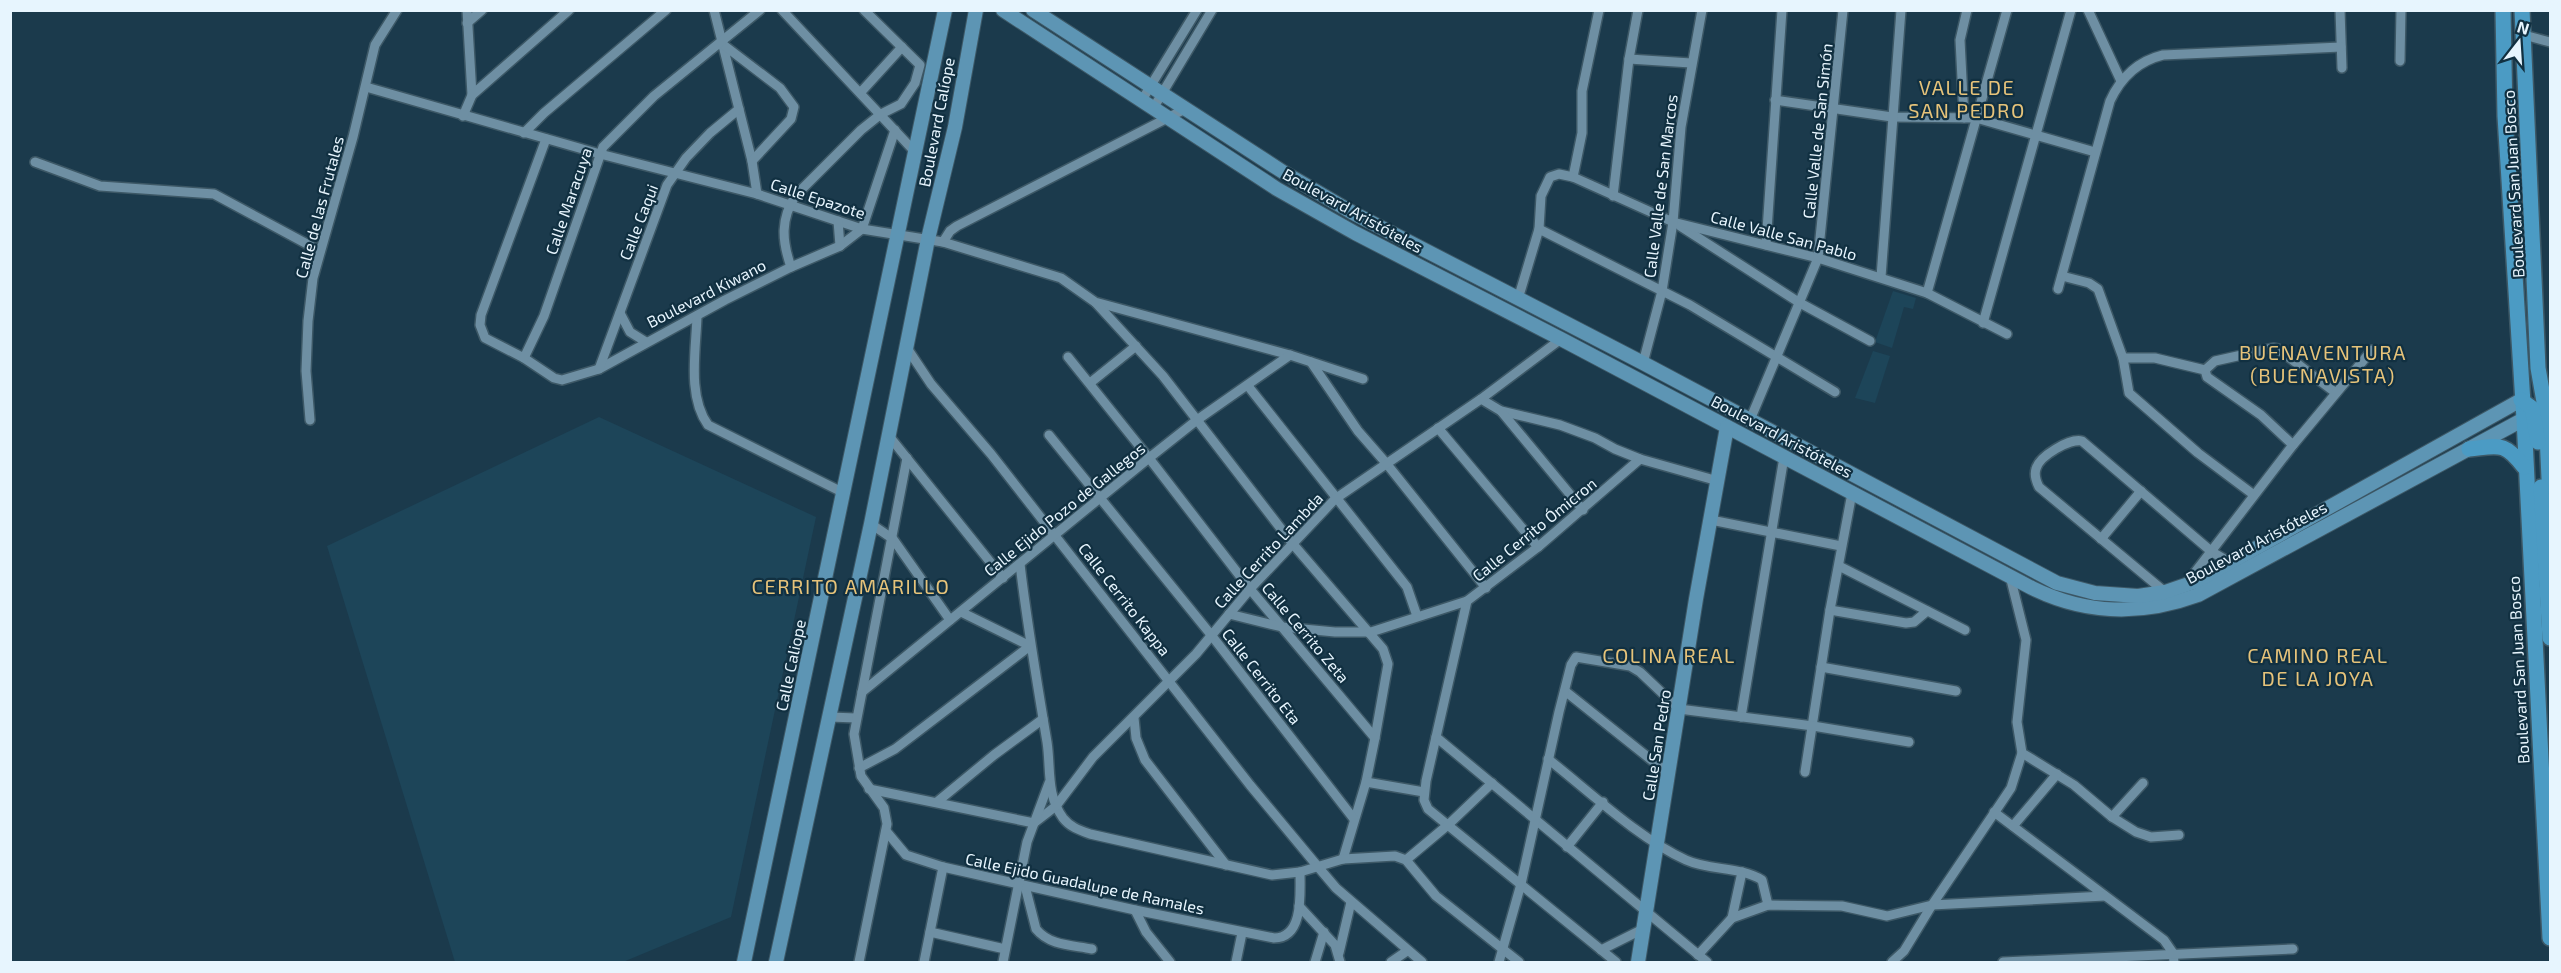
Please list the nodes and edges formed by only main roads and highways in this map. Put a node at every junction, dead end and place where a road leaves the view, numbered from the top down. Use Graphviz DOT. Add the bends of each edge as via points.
graph roads {
  1 [pos="2503,10"];
  2 [pos="2523,10"];
  3 [pos="2526,76"];
  4 [pos="2512,115"];
  5 [pos="2531,179"];
  6 [pos="2538,368"];
  7 [pos="2526,409"];
  8 [pos="2469,449"];
  9 [pos="2524,467"];
  10 [pos="2550,500"];
  11 [pos="2550,525"];
  12 [pos="2546,562"];
  13 [pos="2550,638"];
  14 [pos="2546,762"];
  15 [pos="2550,938"];
  1 -- 4 [label="main road, Boulevard San Juan Bosco"];
  2 -- 3 [label="main road, Boulevard San Juan Bosco"];
  3 -- 4 [label="main road"];
  3 -- 5 [label="main road, Boulevard San Juan Bosco"];
  4 -- 5 [label="main road" via="2523,168"];
  4 -- 7 [label="main road, Boulevard San Juan Bosco"];
  5 -- 6 [label="main road, Boulevard San Juan Bosco"];
  6 -- 7 [label="main road" via="2536,397"];
  6 -- 10 [label="main road, Boulevard San Juan Bosco" via="2546,412"];
  7 -- 9 [label="main road, Boulevard San Juan Bosco"];
  7 -- 12 [label="main road, Boulevard San Juan Bosco" via="2537,426"];
  8 -- 9 [label="main road" via="2505,447"];
  9 -- 14 [label="main road, Boulevard San Juan Bosco"];
  11 -- 12 [label="main road, Boulevard San Juan Bosco"];
  12 -- 13 [label="main road, Boulevard San Juan Bosco"];
  14 -- 15 [label="main road, Boulevard San Juan Bosco"];
}
